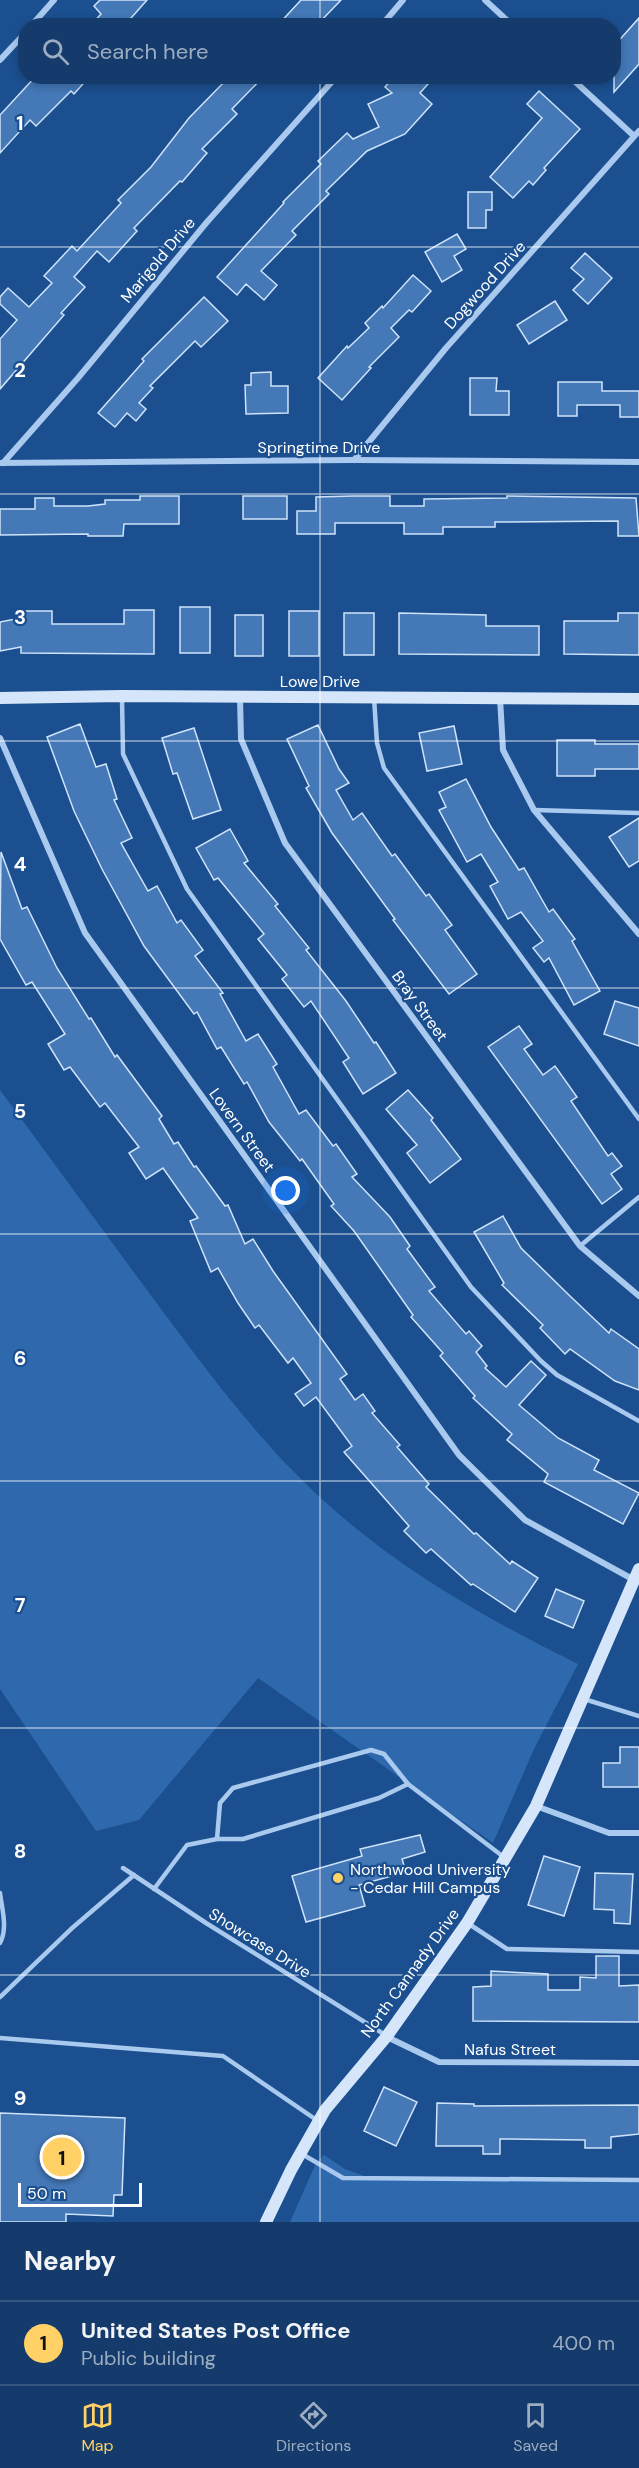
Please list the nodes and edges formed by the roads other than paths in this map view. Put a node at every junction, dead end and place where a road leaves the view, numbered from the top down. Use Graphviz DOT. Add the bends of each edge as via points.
graph roads {
  1 [pos="54,0"];
  2 [pos="403,0"];
  3 [pos="484,0"];
  4 [pos="38,18"];
  5 [pos="388,18"];
  6 [pos="504,18"];
  7 [pos="18,41"];
  8 [pos="0,60"];
  9 [pos="330,84"];
  10 [pos="578,84"];
  11 [pos="637,134"];
  12 [pos="354,460"];
  13 [pos="639,462"];
  14 [pos="2,464"];
  15 [pos="122,696"];
  16 [pos="0,698"];
  17 [pos="240,698"];
  18 [pos="374,698"];
  19 [pos="500,698"];
  20 [pos="639,699"];
  21 [pos="0,738"];
  22 [pos="534,810"];
  23 [pos="639,813"];
  24 [pos="639,934"];
  25 [pos="639,1119"];
  26 [pos="639,1197"];
  27 [pos="580,1246"];
  28 [pos="639,1296"];
  29 [pos="639,1421"];
  30 [pos="637,1577"];
  31 [pos="583,1698"];
  32 [pos="639,1716"];
  33 [pos="408,1784"];
  34 [pos="536,1806"];
  35 [pos="639,1833"];
  36 [pos="217,1839"];
  37 [pos="506,1858"];
  38 [pos="123,1868"];
  39 [pos="134,1875"];
  40 [pos="154,1889"];
  41 [pos="0,1893"];
  42 [pos="467,1923"];
  43 [pos="0,1943"];
  44 [pos="639,1952"];
  45 [pos="0,1997"];
  46 [pos="387,2036"];
  47 [pos="0,2038"];
  48 [pos="639,2063"];
  49 [pos="318,2121"];
  50 [pos="300,2152"];
  51 [pos="639,2180"];
  52 [pos="266,2222"];
  1 -- 4 [label="street"];
  2 -- 5 [label="street"];
  3 -- 6 [label="street"];
  7 -- 8 [label="street"];
  9 -- 14 [label="street, Marigold Drive"];
  10 -- 11 [label="street"];
  11 -- 12 [label="street, Dogwood Drive" via="446,348"];
  12 -- 13 [label="street, Springtime Drive"];
  12 -- 14 [label="street, Springtime Drive"];
  15 -- 16 [label="street, Lowe Drive"];
  15 -- 17 [label="street, Lowe Drive"];
  15 -- 29 [label="lane" via="123,754 187,889 304,1054 471,1287 557,1375"];
  17 -- 18 [label="street, Lowe Drive"];
  17 -- 27 [label="street, Bray Street" via="242,739 285,843"];
  18 -- 19 [label="street, Lowe Drive"];
  18 -- 25 [label="lane" via="377,743 384,768"];
  19 -- 20 [label="street, Lowe Drive"];
  19 -- 22 [label="street" via="503,750"];
  21 -- 30 [label="street, Lovern Street" via="86,933 459,1455 525,1520"];
  22 -- 23 [label="lane"];
  22 -- 24 [label="street"];
  26 -- 27 [label="lane"];
  27 -- 28 [label="street, Bray Street"];
  30 -- 31 [label="street, North Cannady Drive"];
  31 -- 32 [label="lane"];
  31 -- 34 [label="street, North Cannady Drive"];
  33 -- 36 [label="lane" via="379,1798 243,1839"];
  33 -- 36 [label="lane" via="384,1754 371,1750 233,1788 220,1803"];
  33 -- 37 [label="lane"];
  34 -- 35 [label="street" via="609,1833"];
  34 -- 37 [label="street, North Cannady Drive"];
  36 -- 40 [label="lane" via="187,1845"];
  37 -- 42 [label="street, North Cannady Drive"];
  38 -- 39 [label="lane, Showcase Drive"];
  39 -- 40 [label="lane, Showcase Drive"];
  39 -- 45 [label="lane" via="70,1929"];
  40 -- 46 [label="lane, Showcase Drive"];
  41 -- 43 [label="lane" via="4,1922"];
  42 -- 44 [label="lane" via="507,1949"];
  42 -- 46 [label="street, North Cannady Drive"];
  46 -- 48 [label="street, Nafus Street" via="439,2062"];
  46 -- 49 [label="street, North Cannady Drive"];
  47 -- 49 [label="lane" via="223,2056"];
  49 -- 50 [label="street, North Cannady Drive"];
  50 -- 51 [label="lane" via="343,2178"];
  50 -- 52 [label="street, North Cannady Drive"];
}
